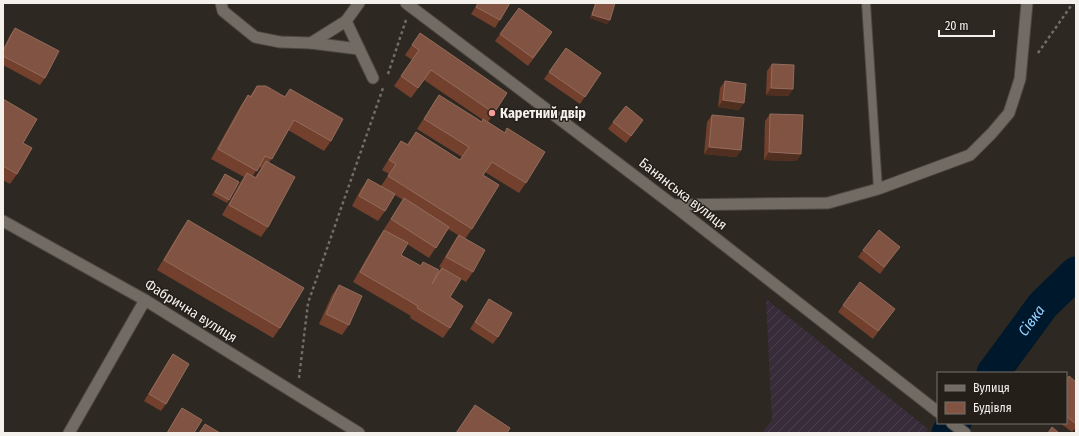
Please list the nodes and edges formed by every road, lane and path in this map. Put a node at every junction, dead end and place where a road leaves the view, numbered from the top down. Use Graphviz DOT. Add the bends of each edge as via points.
graph roads {
  1 [pos="221,3"];
  2 [pos="359,3"];
  3 [pos="866,3"];
  4 [pos="1027,3"];
  5 [pos="1073,3"];
  6 [pos="409,5"];
  7 [pos="346,20"];
  8 [pos="311,43"];
  9 [pos="359,49"];
  10 [pos="1037,54"];
  11 [pos="374,78"];
  12 [pos="878,188"];
  13 [pos="673,205"];
  14 [pos="3,221"];
  15 [pos="145,300"];
  16 [pos="297,395"];
  17 [pos="937,411"];
  18 [pos="953,424"];
  19 [pos="69,433"];
  20 [pos="359,433"];
  21 [pos="965,433"];
  1 -- 8 [label="street" via="223,12 255,37 280,42"];
  2 -- 7 [label="street"];
  3 -- 12 [label="lane"];
  4 -- 12 [label="street" via="1020,79 1008,113 992,133 970,155"];
  5 -- 10 [label="path"];
  6 -- 13 [label="street, Банянська вулиця"];
  6 -- 16 [label="path" via="308,303"];
  7 -- 8 [label="street"];
  7 -- 9 [label="street"];
  8 -- 9 [label="street"];
  9 -- 11 [label="street"];
  12 -- 13 [label="street" via="828,203"];
  13 -- 17 [label="street, Банянська вулиця"];
  14 -- 15 [label="street, Фабрична вулиця"];
  15 -- 16 [label="street, Фабрична вулиця"];
  15 -- 19 [label="street"];
  16 -- 20 [label="street, Фабрична вулиця"];
  18 -- 21 [label="street"];
}
